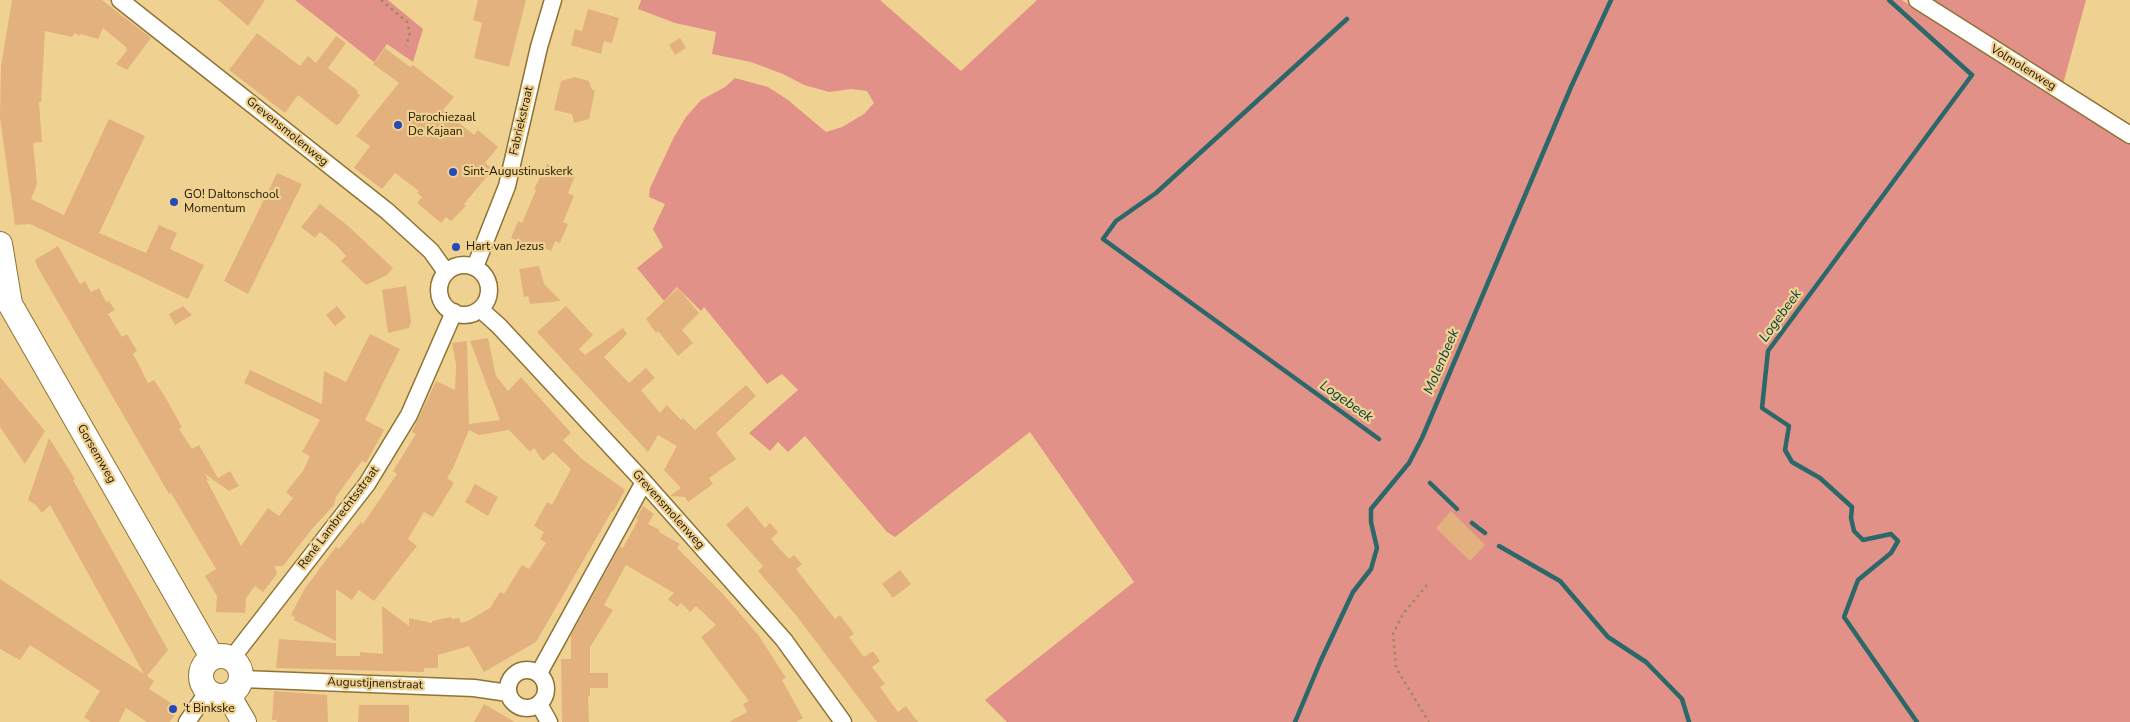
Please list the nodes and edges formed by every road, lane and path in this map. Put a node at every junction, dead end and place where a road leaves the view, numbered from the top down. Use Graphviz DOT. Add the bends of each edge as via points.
graph roads {
  1 [pos="120,0"];
  2 [pos="381,0"];
  3 [pos="553,0"];
  4 [pos="1917,0"];
  5 [pos="406,46"];
  6 [pos="2130,135"];
  7 [pos="0,244"];
  8 [pos="475,267"];
  9 [pos="446,272"];
  10 [pos="5,306"];
  11 [pos="480,309"];
  12 [pos="454,312"];
  13 [pos="644,482"];
  14 [pos="1427,585"];
  15 [pos="539,673"];
  16 [pos="224,676"];
  17 [pos="508,693"];
  18 [pos="539,704"];
  19 [pos="187,722"];
  20 [pos="244,722"];
  21 [pos="549,722"];
  22 [pos="843,722"];
  23 [pos="1429,722"];
  1 -- 9 [label="street, Grevensmolenweg" via="387,212 431,251"];
  2 -- 5 [label="path" via="406,22 410,33"];
  3 -- 8 [label="street, Fabriekstraat" via="507,186"];
  4 -- 6 [label="street, Volmolenweg"];
  7 -- 10 [label="street, Gorsemweg"];
  8 -- 9 [label="street" via="460,265"];
  8 -- 11 [label="street" via="488,283 487,297"];
  9 -- 12 [label="street" via="439,294 447,308"];
  10 -- 16 [label="street, Gorsemweg"];
  11 -- 12 [label="street" via="472,313"];
  11 -- 13 [label="street, Grevensmolenweg"];
  12 -- 16 [label="street, René Lambrechtsstraat" via="409,415 367,484"];
  13 -- 15 [label="street"];
  13 -- 22 [label="street, Grevensmolenweg" via="784,640"];
  14 -- 23 [label="path" via="1403,614 1393,634 1396,668"];
  15 -- 17 [label="street" via="525,669 517,672 509,682"];
  15 -- 18 [label="street" via="547,690"];
  16 -- 17 [label="street, Augustijnenstraat" via="474,688"];
  16 -- 19 [label="street, René Lambrechtsstraat"];
  16 -- 20 [label="street, Gorsemweg"];
  17 -- 18 [label="street" via="513,703 521,707"];
  18 -- 21 [label="street"];
}
